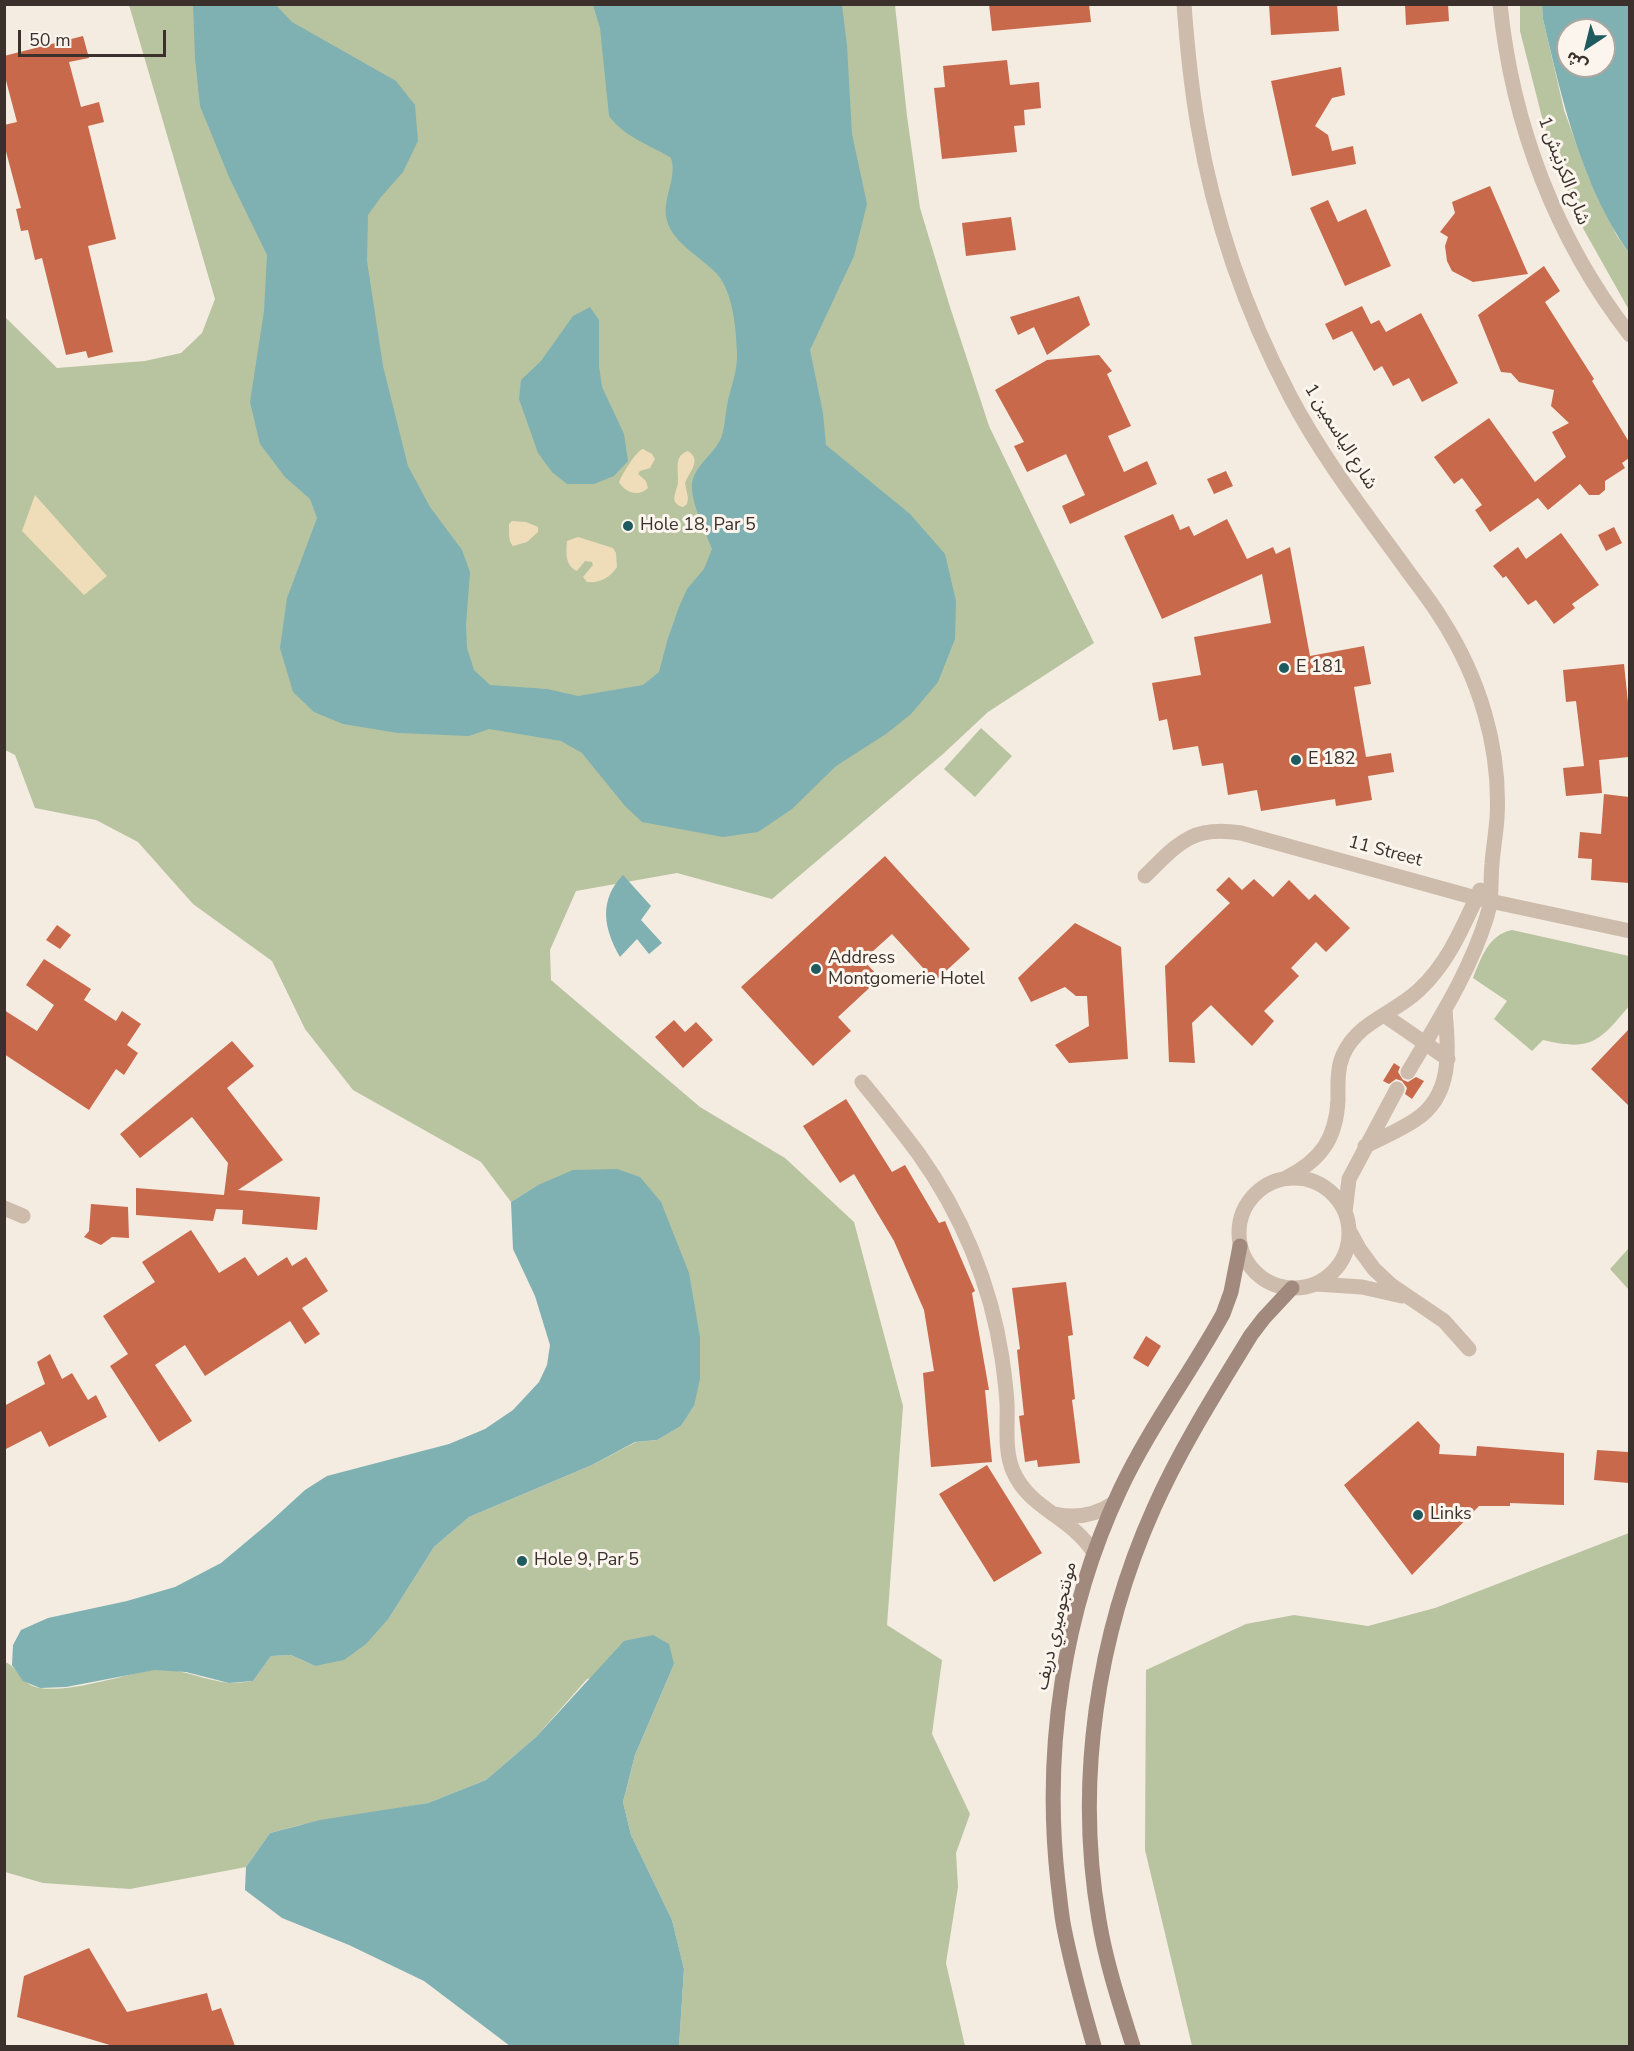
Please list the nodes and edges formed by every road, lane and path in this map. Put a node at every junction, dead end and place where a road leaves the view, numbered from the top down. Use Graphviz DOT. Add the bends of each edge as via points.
graph roads {
  1 [pos="1184,4"];
  2 [pos="1500,4"];
  3 [pos="1629,335"];
  4 [pos="1145,876"];
  5 [pos="1484,900"];
  6 [pos="1629,932"];
  7 [pos="1445,1010"];
  8 [pos="1384,1015"];
  9 [pos="1425,1043"];
  10 [pos="1448,1059"];
  11 [pos="1408,1072"];
  12 [pos="862,1082"];
  13 [pos="1397,1089"];
  14 [pos="1365,1146"];
  15 [pos="1286,1178"];
  16 [pos="4,1208"];
  17 [pos="1345,1212"];
  18 [pos="23,1216"];
  19 [pos="1349,1230"];
  20 [pos="1240,1246"];
  21 [pos="1313,1284"];
  22 [pos="1292,1288"];
  23 [pos="1410,1298"];
  24 [pos="1469,1349"];
  25 [pos="1114,1503"];
  26 [pos="1053,1514"];
  27 [pos="1094,1553"];
  28 [pos="1095,2046"];
  29 [pos="1132,2046"];
  1 -- 5 [label="street, شارع الياسمين 1" via="1198,126 1216,209 1261,336 1324,455 1441,617 1467,662 1485,712 1495,763 1497,806"];
  2 -- 3 [label="street, شارع الكرنيش 1" via="1513,90 1549,199 1576,255"];
  4 -- 5 [label="street, 11 Street" via="1184,840 1202,832 1221,830"];
  5 -- 6 [label="street, 11 Street"];
  5 -- 7 [label="street" via="1474,951"];
  5 -- 8 [label="street" via="1444,963 1417,992"];
  7 -- 9 [label="street"];
  7 -- 10 [label="street"];
  8 -- 9 [label="street"];
  8 -- 15 [label="street" via="1354,1037 1343,1055 1337,1118 1330,1138 1319,1155"];
  9 -- 10 [label="street"];
  9 -- 11 [label="street"];
  10 -- 14 [label="street" via="1440,1093 1430,1107 1417,1119"];
  12 -- 26 [label="street" via="918,1153 963,1230 980,1271 1002,1358 1011,1467 1020,1486"];
  13 -- 14 [label="street"];
  14 -- 17 [label="street" via="1349,1179"];
  15 -- 17 [label="street" via="1321,1185 1335,1196"];
  15 -- 20 [label="street" via="1275,1180 1250,1198 1242,1212"];
  16 -- 18 [label="street"];
  17 -- 19 [label="street"];
  19 -- 21 [label="street" via="1340,1263"];
  19 -- 23 [label="street" via="1374,1269"];
  20 -- 22 [label="street" via="1259,1275"];
  20 -- 25 [label="street, مونتجوميري دريف" via="1223,1314 1140,1449"];
  21 -- 22 [label="street"];
  21 -- 23 [label="street" via="1362,1287"];
  22 -- 29 [label="street" via="1251,1335 1171,1472 1140,1541 1109,1640 1091,1767 1091,1844 1099,1920"];
  23 -- 24 [label="street" via="1444,1321"];
  25 -- 26 [label="street" via="1091,1514"];
  25 -- 27 [label="street, مونتجوميري دريف"];
  26 -- 27 [label="street" via="1080,1535"];
  27 -- 28 [label="street, مونتجوميري دريف" via="1062,1684 1054,1764 1054,1845 1063,1926"];
}
